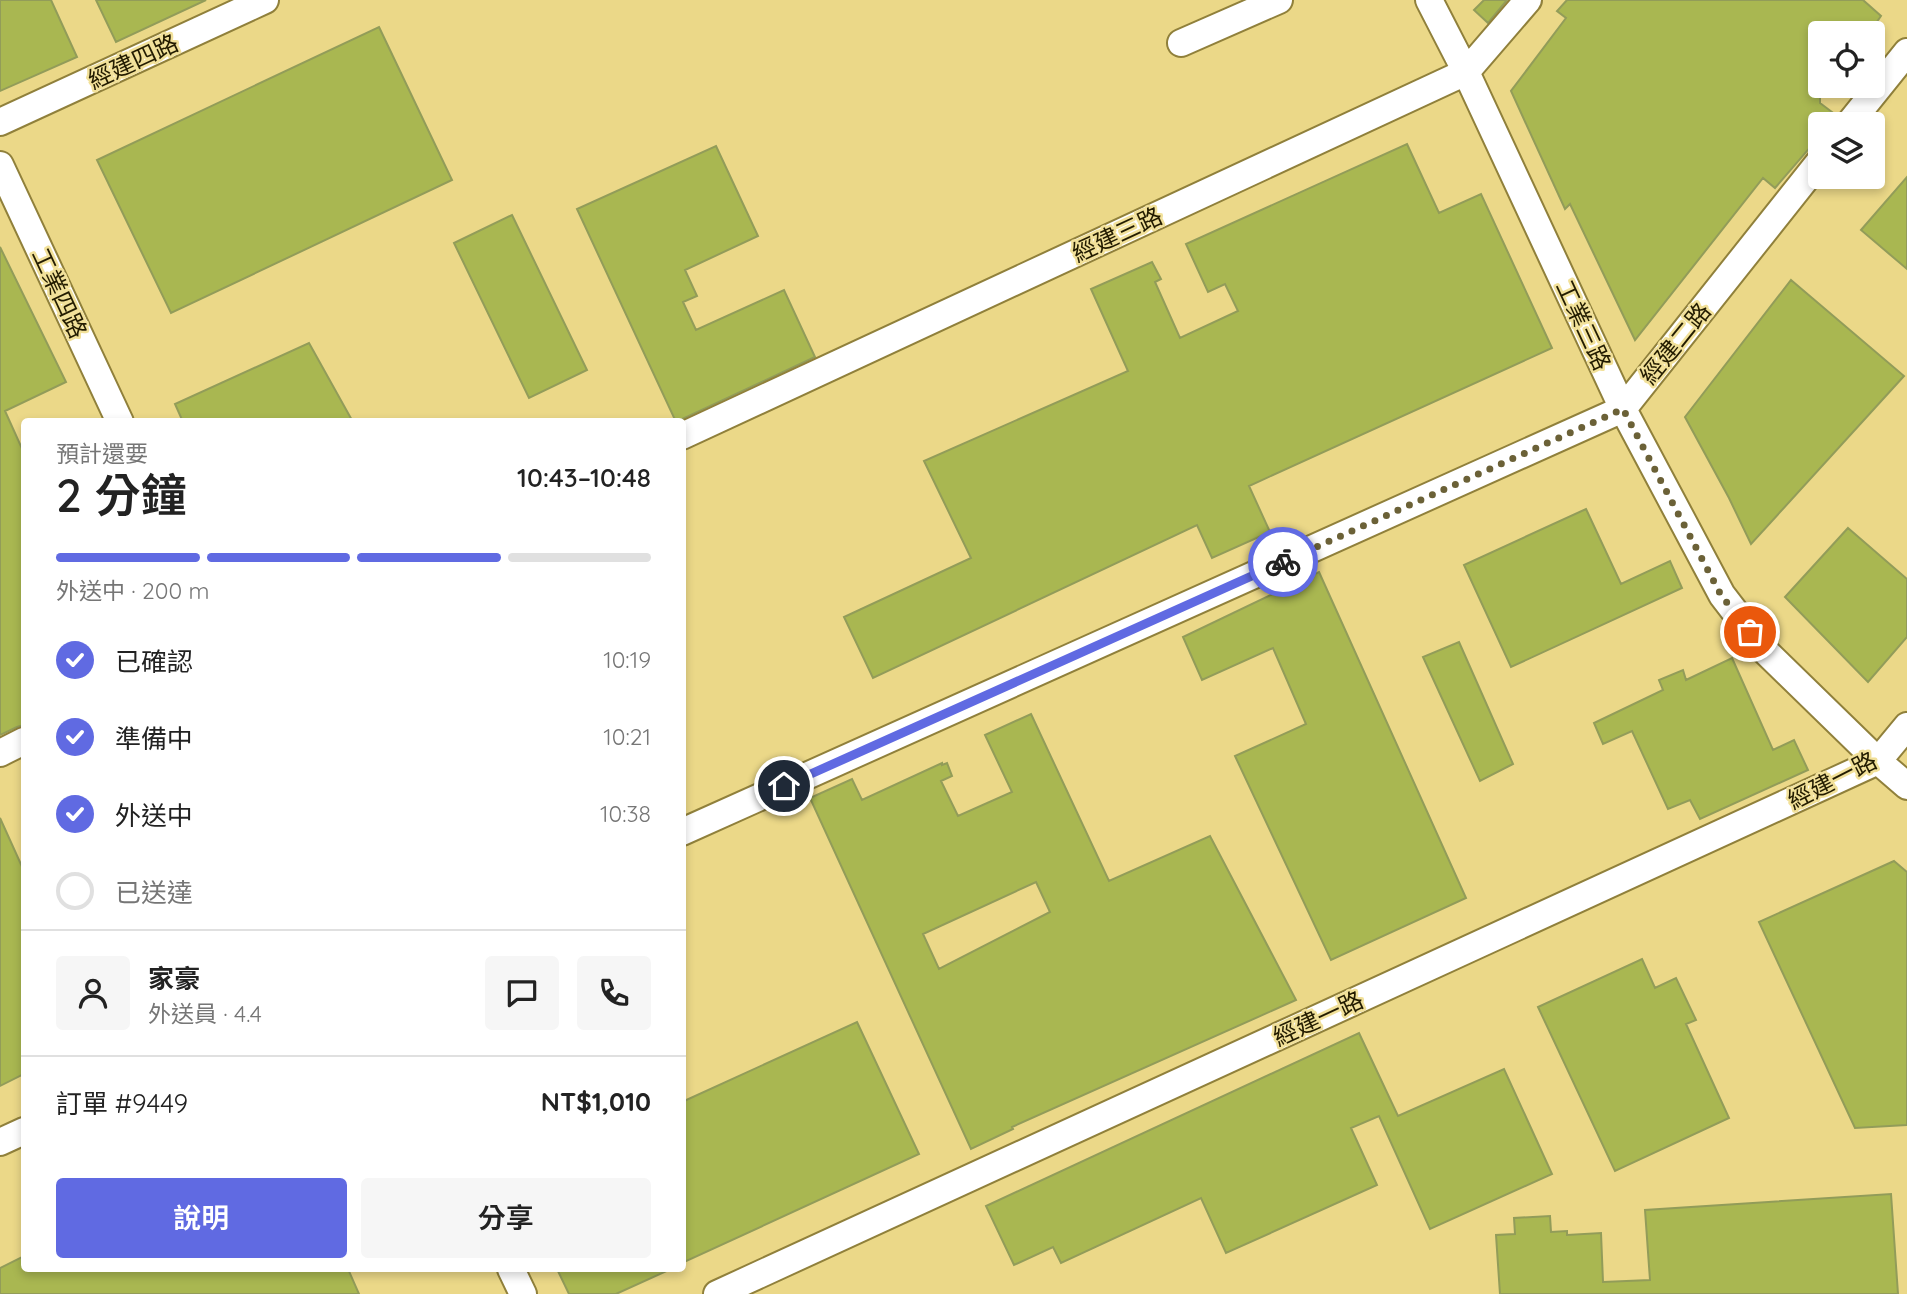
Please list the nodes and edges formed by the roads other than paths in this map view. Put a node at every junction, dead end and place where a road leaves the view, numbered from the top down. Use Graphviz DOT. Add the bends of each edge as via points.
graph roads {
  1 [pos="265,0"];
  2 [pos="1279,0"];
  3 [pos="1429,0"];
  4 [pos="1528,0"];
  5 [pos="1181,43"];
  6 [pos="1907,52"];
  7 [pos="1466,72"];
  8 [pos="1859,112"];
  9 [pos="0,122"];
  10 [pos="0,165"];
  11 [pos="1808,176"];
  12 [pos="1623,409"];
  13 [pos="118,418"];
  14 [pos="686,434"];
  15 [pos="1907,726"];
  16 [pos="21,742"];
  17 [pos="0,753"];
  18 [pos="1878,761"];
  19 [pos="1907,786"];
  20 [pos="686,830"];
  21 [pos="21,1132"];
  22 [pos="0,1142"];
  23 [pos="512,1272"];
  24 [pos="523,1294"];
  25 [pos="717,1294"];
  1 -- 9 [label="street, 經建四路"];
  2 -- 5 [label="street"];
  3 -- 7 [label="street, 工業三路"];
  4 -- 7 [label="street, 經建三路"];
  6 -- 8 [label="street"];
  7 -- 12 [label="street, 工業三路"];
  7 -- 14 [label="street, 經建三路"];
  10 -- 13 [label="street, 工業四路"];
  11 -- 12 [label="street, 經建二路"];
  12 -- 18 [label="street, 工業三路" via="1721,595 1765,651"];
  12 -- 20 [label="street, 經建二路"];
  15 -- 18 [label="street, 經建一路"];
  16 -- 17 [label="street"];
  18 -- 19 [label="street, 工業三路"];
  18 -- 25 [label="street, 經建一路"];
  21 -- 22 [label="street"];
  23 -- 24 [label="street"];
}
